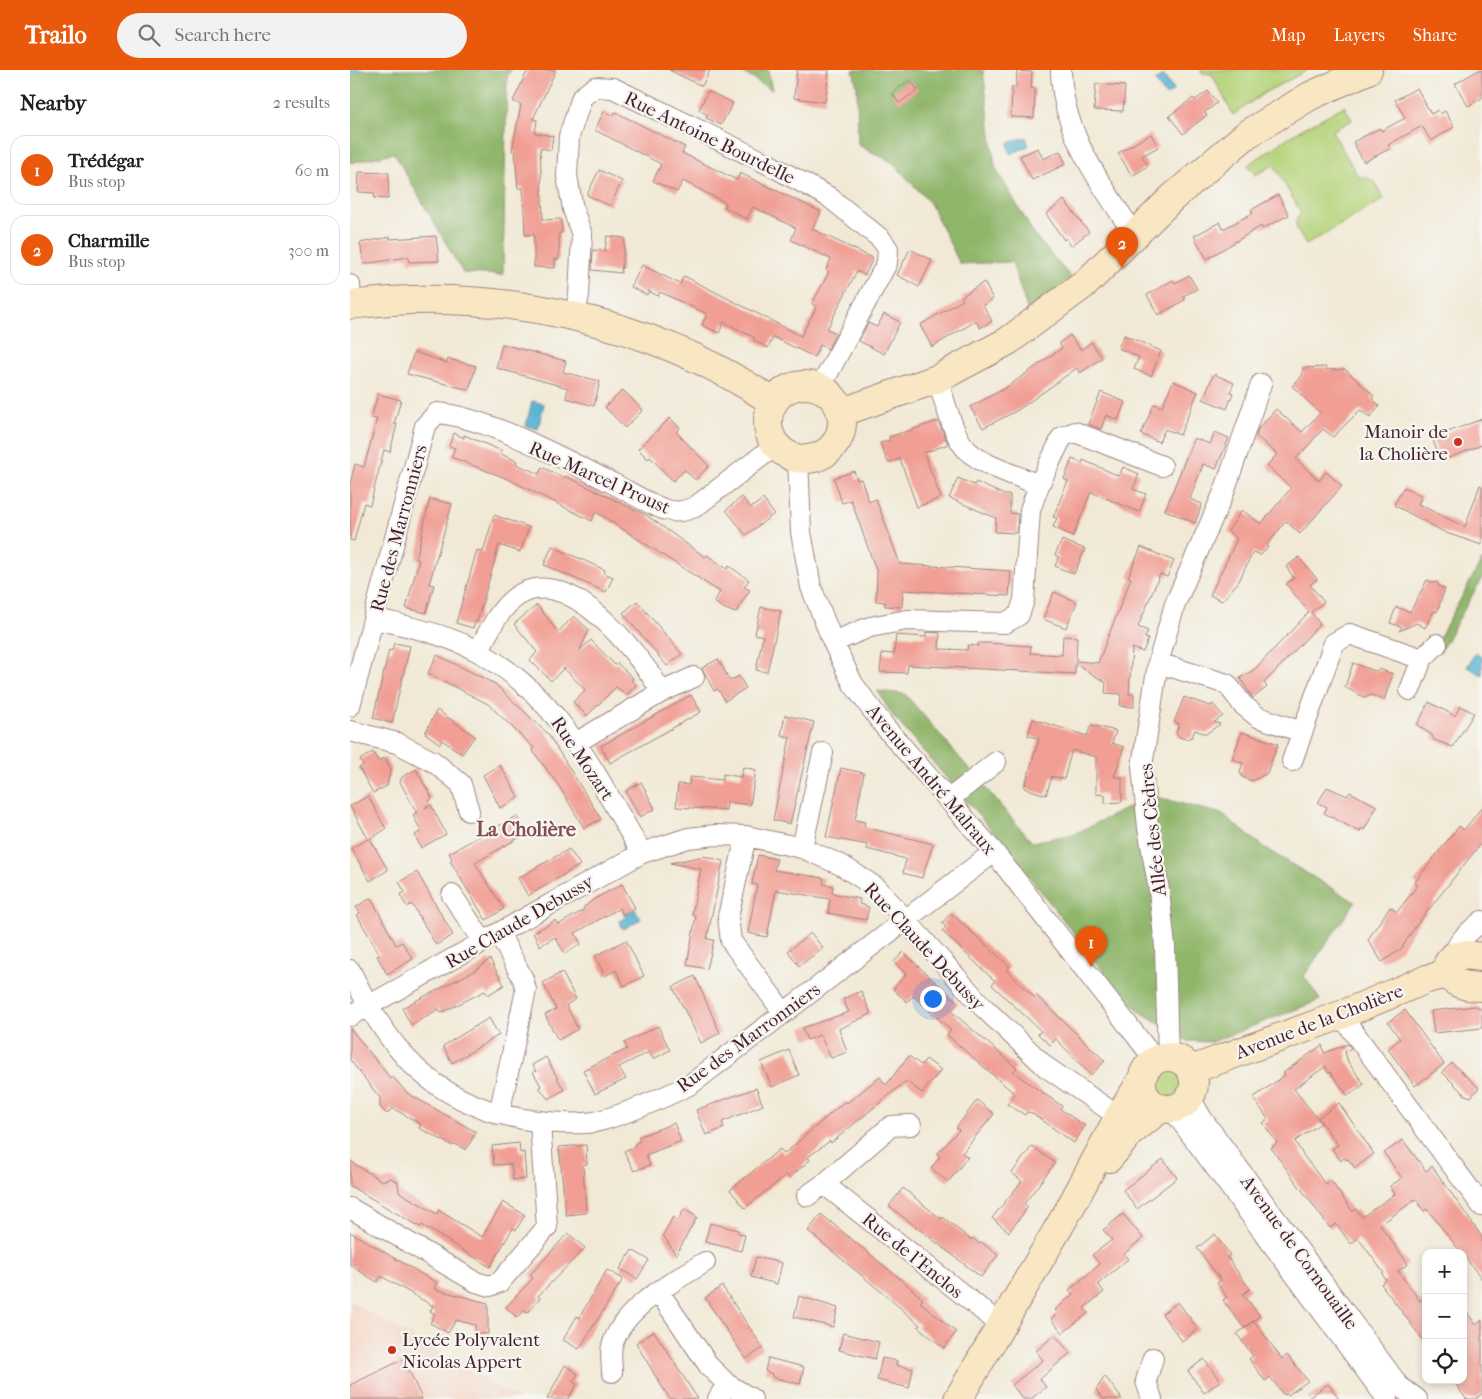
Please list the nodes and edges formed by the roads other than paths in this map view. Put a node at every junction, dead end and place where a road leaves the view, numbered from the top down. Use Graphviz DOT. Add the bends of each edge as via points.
graph roads {
  1 [pos="1061,70"];
  2 [pos="1368,70"];
  3 [pos="1135,236"];
  4 [pos="350,298"];
  5 [pos="574,317"];
  6 [pos="937,379"];
  7 [pos="1261,384"];
  8 [pos="820,388"];
  9 [pos="773,402"];
  10 [pos="840,411"];
  11 [pos="437,413"];
  12 [pos="787,451"];
  13 [pos="1162,466"];
  14 [pos="1039,485"];
  15 [pos="374,618"];
  16 [pos="832,642"];
  17 [pos="1437,644"];
  18 [pos="478,652"];
  19 [pos="1422,660"];
  20 [pos="1158,663"];
  21 [pos="694,677"];
  22 [pos="1410,690"];
  23 [pos="662,692"];
  24 [pos="351,696"];
  25 [pos="350,731"];
  26 [pos="1302,732"];
  27 [pos="577,742"];
  28 [pos="823,753"];
  29 [pos="1292,760"];
  30 [pos="996,762"];
  31 [pos="948,800"];
  32 [pos="469,811"];
  33 [pos="746,836"];
  34 [pos="802,848"];
  35 [pos="994,852"];
  36 [pos="642,853"];
  37 [pos="452,895"];
  38 [pos="905,918"];
  39 [pos="1482,921"];
  40 [pos="491,938"];
  41 [pos="1482,957"];
  42 [pos="1451,965"];
  43 [pos="350,970"];
  44 [pos="1482,987"];
  45 [pos="367,1006"];
  46 [pos="784,1012"];
  47 [pos="1341,1015"];
  48 [pos="350,1016"];
  49 [pos="1155,1066"];
  50 [pos="1192,1070"];
  51 [pos="1174,1105"];
  52 [pos="499,1114"];
  53 [pos="540,1122"];
  54 [pos="911,1125"];
  55 [pos="1124,1125"];
  56 [pos="824,1184"];
  57 [pos="807,1196"];
  58 [pos="1482,1206"];
  59 [pos="350,1208"];
  60 [pos="705,1262"];
  61 [pos="659,1292"];
  62 [pos="1001,1325"];
  63 [pos="1153,1358"];
  64 [pos="612,1372"];
  65 [pos="723,1392"];
  66 [pos="752,1399"];
  67 [pos="958,1399"];
  68 [pos="1152,1399"];
  69 [pos="1387,1399"];
  70 [pos="1417,1399"];
  1 -- 3 [label="street" via="1066,112 1078,145"];
  2 -- 3 [label="street" via="1310,96 1246,135 1172,198"];
  3 -- 6 [label="street" via="1086,284 1015,336"];
  4 -- 5 [label="street" via="480,302"];
  5 -- 8 [label="street, Rue Antoine Bourdelle" via="579,295 582,235 566,176 569,136 582,97 595,87 613,88 830,197 881,239 888,249 887,263"];
  5 -- 9 [label="street" via="630,332 682,352"];
  6 -- 10 [label="street"];
  6 -- 14 [label="street" via="958,437 968,451"];
  7 -- 20 [label="street, Allée des Cèdres" via="1224,492 1175,604"];
  8 -- 9 [label="street" via="794,386"];
  8 -- 10 [label="street" via="831,395"];
  9 -- 12 [label="street" via="769,432"];
  10 -- 12 [label="street" via="841,429 833,446 817,457"];
  11 -- 12 [label="street, Rue Marcel Proust" via="454,415 508,435 664,509 680,512 695,507"];
  11 -- 15 [label="street, Rue des Marronniers" via="425,426"];
  12 -- 16 [label="street, Avenue André Malraux" via="811,587"];
  13 -- 14 [label="street" via="1075,432 1062,437"];
  14 -- 16 [label="street" via="1030,510 1024,600 1019,615 1005,623 907,620 870,627"];
  15 -- 18 [label="street, Rue Mozart" via="450,639"];
  15 -- 24 [label="street, Rue des Marronniers"];
  16 -- 31 [label="street, Avenue André Malraux" via="853,684"];
  17 -- 19 [label="street"];
  18 -- 23 [label="street" via="496,618 513,599 536,589 558,590 580,600 604,621 630,648"];
  18 -- 27 [label="street, Rue Mozart" via="516,677 549,708"];
  19 -- 22 [label="street"];
  19 -- 26 [label="street" via="1350,634 1334,643"];
  20 -- 26 [label="street" via="1227,684 1243,705 1258,717"];
  20 -- 49 [label="street, Allée des Cèdres" via="1142,766 1165,947"];
  21 -- 23 [label="street"];
  23 -- 27 [label="street"];
  25 -- 32 [label="street" via="397,743 434,762 461,784"];
  26 -- 29 [label="street"];
  27 -- 36 [label="street, Rue Mozart"];
  28 -- 34 [label="street"];
  30 -- 31 [label="street"];
  31 -- 35 [label="street, Avenue André Malraux"];
  33 -- 34 [label="street, Rue Claude Debussy"];
  33 -- 36 [label="street, Rue Claude Debussy" via="688,838"];
  33 -- 46 [label="street" via="728,929 731,941"];
  34 -- 38 [label="street, Rue Claude Debussy" via="841,865 876,888"];
  35 -- 38 [label="street, Rue des Marronniers"];
  35 -- 49 [label="street, Avenue André Malraux"];
  36 -- 40 [label="street, Rue Claude Debussy"];
  37 -- 40 [label="street"];
  38 -- 46 [label="street, Rue des Marronniers"];
  38 -- 55 [label="street, Rue Claude Debussy" via="982,1006 1046,1068"];
  39 -- 42 [label="street" via="1466,934 1456,948"];
  40 -- 45 [label="street, Rue Claude Debussy"];
  40 -- 52 [label="street" via="523,979 526,990"];
  41 -- 42 [label="street, Avenue de la Cholière" via="1466,955"];
  42 -- 44 [label="street" via="1452,981"];
  42 -- 47 [label="street, Avenue de la Cholière" via="1427,979"];
  43 -- 45 [label="street, Rue des Marronniers"];
  45 -- 48 [label="street, Rue Claude Debussy"];
  45 -- 52 [label="street, Rue des Marronniers" via="400,1054 425,1076 464,1102"];
  46 -- 53 [label="street, Rue des Marronniers" via="690,1084 646,1106 597,1121"];
  47 -- 50 [label="street, Avenue de la Cholière"];
  47 -- 58 [label="street"];
  49 -- 50 [label="street" via="1182,1060"];
  49 -- 51 [label="street" via="1143,1090 1148,1099"];
  49 -- 55 [label="street"];
  50 -- 51 [label="street" via="1195,1082"];
  51 -- 55 [label="street"];
  51 -- 69 [label="street, Avenue de Cornouaille"];
  51 -- 70 [label="street, Avenue de Cornouaille" via="1204,1120 1399,1386"];
  52 -- 53 [label="street, Rue des Marronniers"];
  53 -- 59 [label="street" via="547,1227 500,1282 490,1286 476,1282"];
  54 -- 56 [label="street" via="891,1126"];
  55 -- 62 [label="street" via="1070,1208"];
  56 -- 57 [label="street"];
  56 -- 62 [label="street, Rue de l'Enclos"];
  60 -- 61 [label="street"];
  61 -- 64 [label="street" via="627,1318 612,1346"];
  61 -- 65 [label="street"];
  62 -- 67 [label="street"];
  63 -- 68 [label="street" via="1146,1381"];
  65 -- 66 [label="street"];
}
